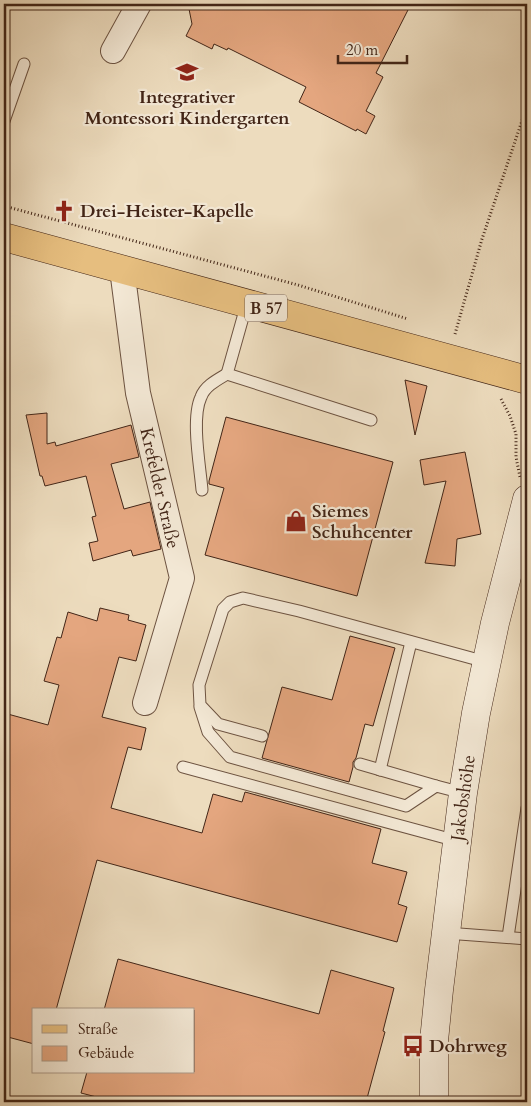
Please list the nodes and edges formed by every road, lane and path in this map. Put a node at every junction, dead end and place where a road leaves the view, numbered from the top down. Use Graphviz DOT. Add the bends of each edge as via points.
graph roads {
  1 [pos="140,4"];
  2 [pos="113,51"];
  3 [pos="24,64"];
  4 [pos="527,106"];
  5 [pos="4,122"];
  6 [pos="4,206"];
  7 [pos="4,237"];
  8 [pos="122,269"];
  9 [pos="247,303"];
  10 [pos="409,319"];
  11 [pos="446,331"];
  12 [pos="464,336"];
  13 [pos="452,346"];
  14 [pos="227,374"];
  15 [pos="527,380"];
  16 [pos="501,398"];
  17 [pos="371,420"];
  18 [pos="202,490"];
  19 [pos="526,502"];
  20 [pos="411,642"];
  21 [pos="486,662"];
  22 [pos="145,703"];
  23 [pos="200,705"];
  24 [pos="262,736"];
  25 [pos="360,764"];
  26 [pos="183,767"];
  27 [pos="380,770"];
  28 [pos="436,786"];
  29 [pos="463,793"];
  30 [pos="527,808"];
  31 [pos="457,841"];
  32 [pos="446,933"];
  33 [pos="508,937"];
  34 [pos="527,939"];
  35 [pos="434,1102"];
  1 -- 2 [label="street"];
  3 -- 5 [label="lane"];
  4 -- 13 [label="path" via="482,239"];
  6 -- 10 [label="path" via="298,285"];
  7 -- 8 [label="main road, B 57"];
  8 -- 9 [label="main road, B 57"];
  8 -- 22 [label="street, Krefelder Straße" via="138,393 182,578"];
  9 -- 13 [label="main road, B 57"];
  9 -- 14 [label="lane"];
  11 -- 13 [label="path"];
  12 -- 13 [label="path"];
  13 -- 15 [label="main road, B 57"];
  14 -- 17 [label="lane"];
  14 -- 18 [label="lane" via="212,383 201,396 196,414"];
  16 -- 19 [label="path" via="516,434 516,457"];
  19 -- 21 [label="street, Jakobshöhe"];
  20 -- 21 [label="lane"];
  20 -- 23 [label="lane" via="243,598 230,602 223,609 199,685"];
  20 -- 27 [label="lane"];
  21 -- 29 [label="street, Jakobshöhe"];
  23 -- 24 [label="lane" via="218,724"];
  23 -- 28 [label="lane" via="208,732 230,757 406,806"];
  25 -- 27 [label="lane"];
  26 -- 31 [label="lane"];
  27 -- 28 [label="lane"];
  28 -- 29 [label="lane"];
  29 -- 31 [label="street, Jakobshöhe"];
  30 -- 33 [label="lane"];
  31 -- 32 [label="street, Jakobshöhe"];
  32 -- 33 [label="lane"];
  32 -- 35 [label="street, Jakobshöhe" via="434,1040"];
  33 -- 34 [label="lane"];
}
